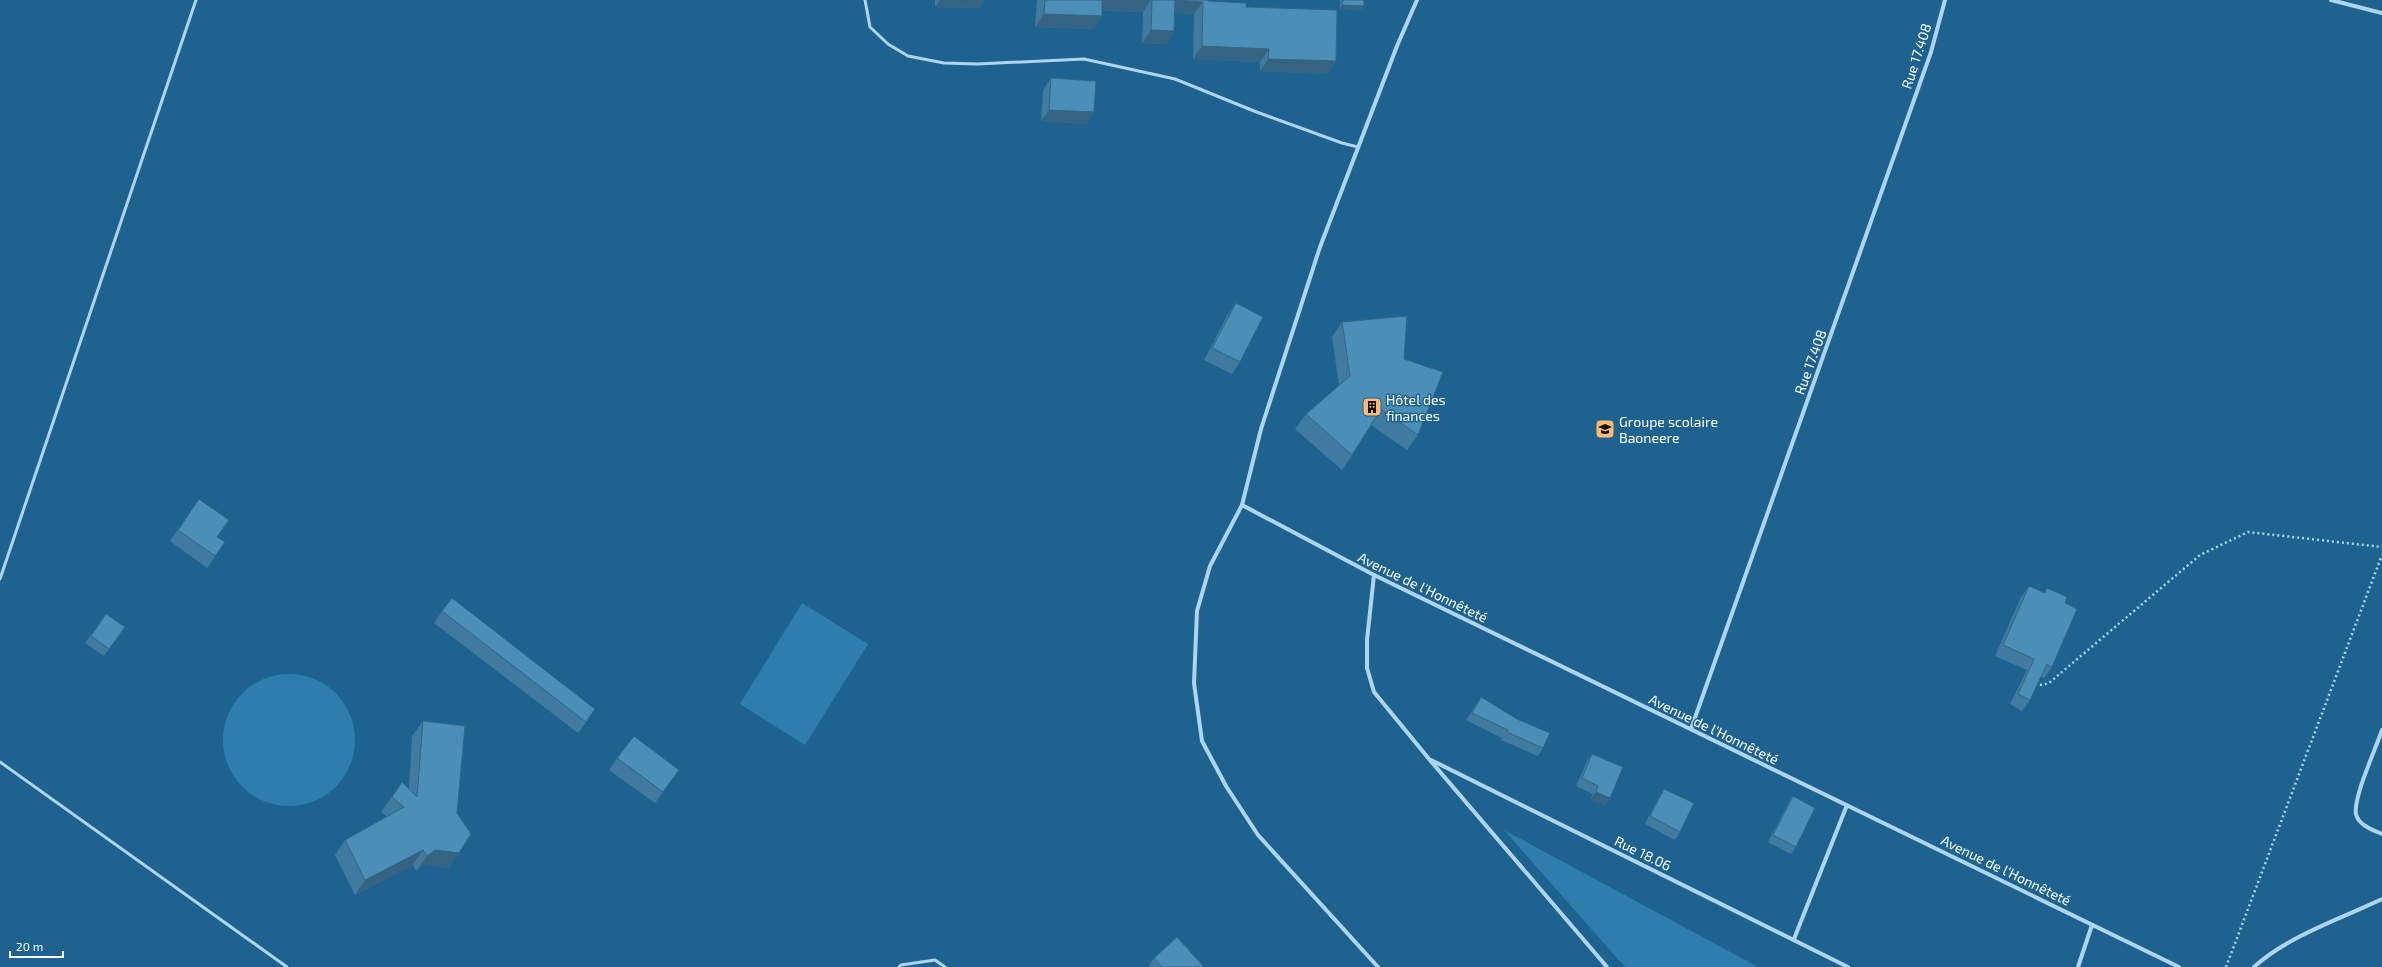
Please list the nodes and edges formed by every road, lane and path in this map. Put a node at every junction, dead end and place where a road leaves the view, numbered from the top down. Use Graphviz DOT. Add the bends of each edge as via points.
graph roads {
  1 [pos="196,0"];
  2 [pos="865,0"];
  3 [pos="1417,0"];
  4 [pos="1945,0"];
  5 [pos="2331,0"];
  6 [pos="2382,13"];
  7 [pos="1358,147"];
  8 [pos="1242,505"];
  9 [pos="2382,547"];
  10 [pos="2382,555"];
  11 [pos="1374,575"];
  12 [pos="0,579"];
  13 [pos="2029,683"];
  14 [pos="1691,730"];
  15 [pos="2382,730"];
  16 [pos="1429,759"];
  17 [pos="0,762"];
  18 [pos="1847,805"];
  19 [pos="2382,834"];
  20 [pos="2382,899"];
  21 [pos="2092,925"];
  22 [pos="1794,939"];
  23 [pos="287,967"];
  24 [pos="898,967"];
  25 [pos="945,967"];
  26 [pos="1378,967"];
  27 [pos="1607,967"];
  28 [pos="1848,967"];
  29 [pos="2078,967"];
  30 [pos="2179,967"];
  31 [pos="2226,967"];
  32 [pos="2254,967"];
  1 -- 12 [label="lane"];
  2 -- 7 [label="lane" via="870,27 888,44 908,56 944,63 978,64 1084,58 1175,79 1254,111"];
  3 -- 7 [label="street"];
  4 -- 14 [label="street, Rue 17.408" via="1931,52"];
  5 -- 6 [label="street"];
  7 -- 8 [label="street" via="1320,247 1290,338 1261,430"];
  8 -- 11 [label="street, Avenue de l'Honnêteté"];
  8 -- 26 [label="street" via="1210,566 1197,611 1194,683 1202,741 1226,786 1258,835"];
  9 -- 13 [label="path" via="2248,532 2200,555 2049,683"];
  10 -- 31 [label="path"];
  11 -- 14 [label="street, Avenue de l'Honnêteté"];
  11 -- 16 [label="street" via="1367,640 1369,674 1374,692"];
  14 -- 18 [label="street, Avenue de l'Honnêteté"];
  15 -- 19 [label="street" via="2356,800 2356,814 2360,823"];
  16 -- 22 [label="street, Rue 18.06"];
  16 -- 27 [label="street"];
  17 -- 23 [label="lane"];
  18 -- 21 [label="street, Avenue de l'Honnêteté"];
  18 -- 22 [label="street"];
  20 -- 32 [label="street" via="2288,943"];
  21 -- 29 [label="street"];
  21 -- 30 [label="street, Avenue de l'Honnêteté"];
  22 -- 28 [label="street, Rue 18.06"];
  24 -- 25 [label="lane" via="935,960"];
}
